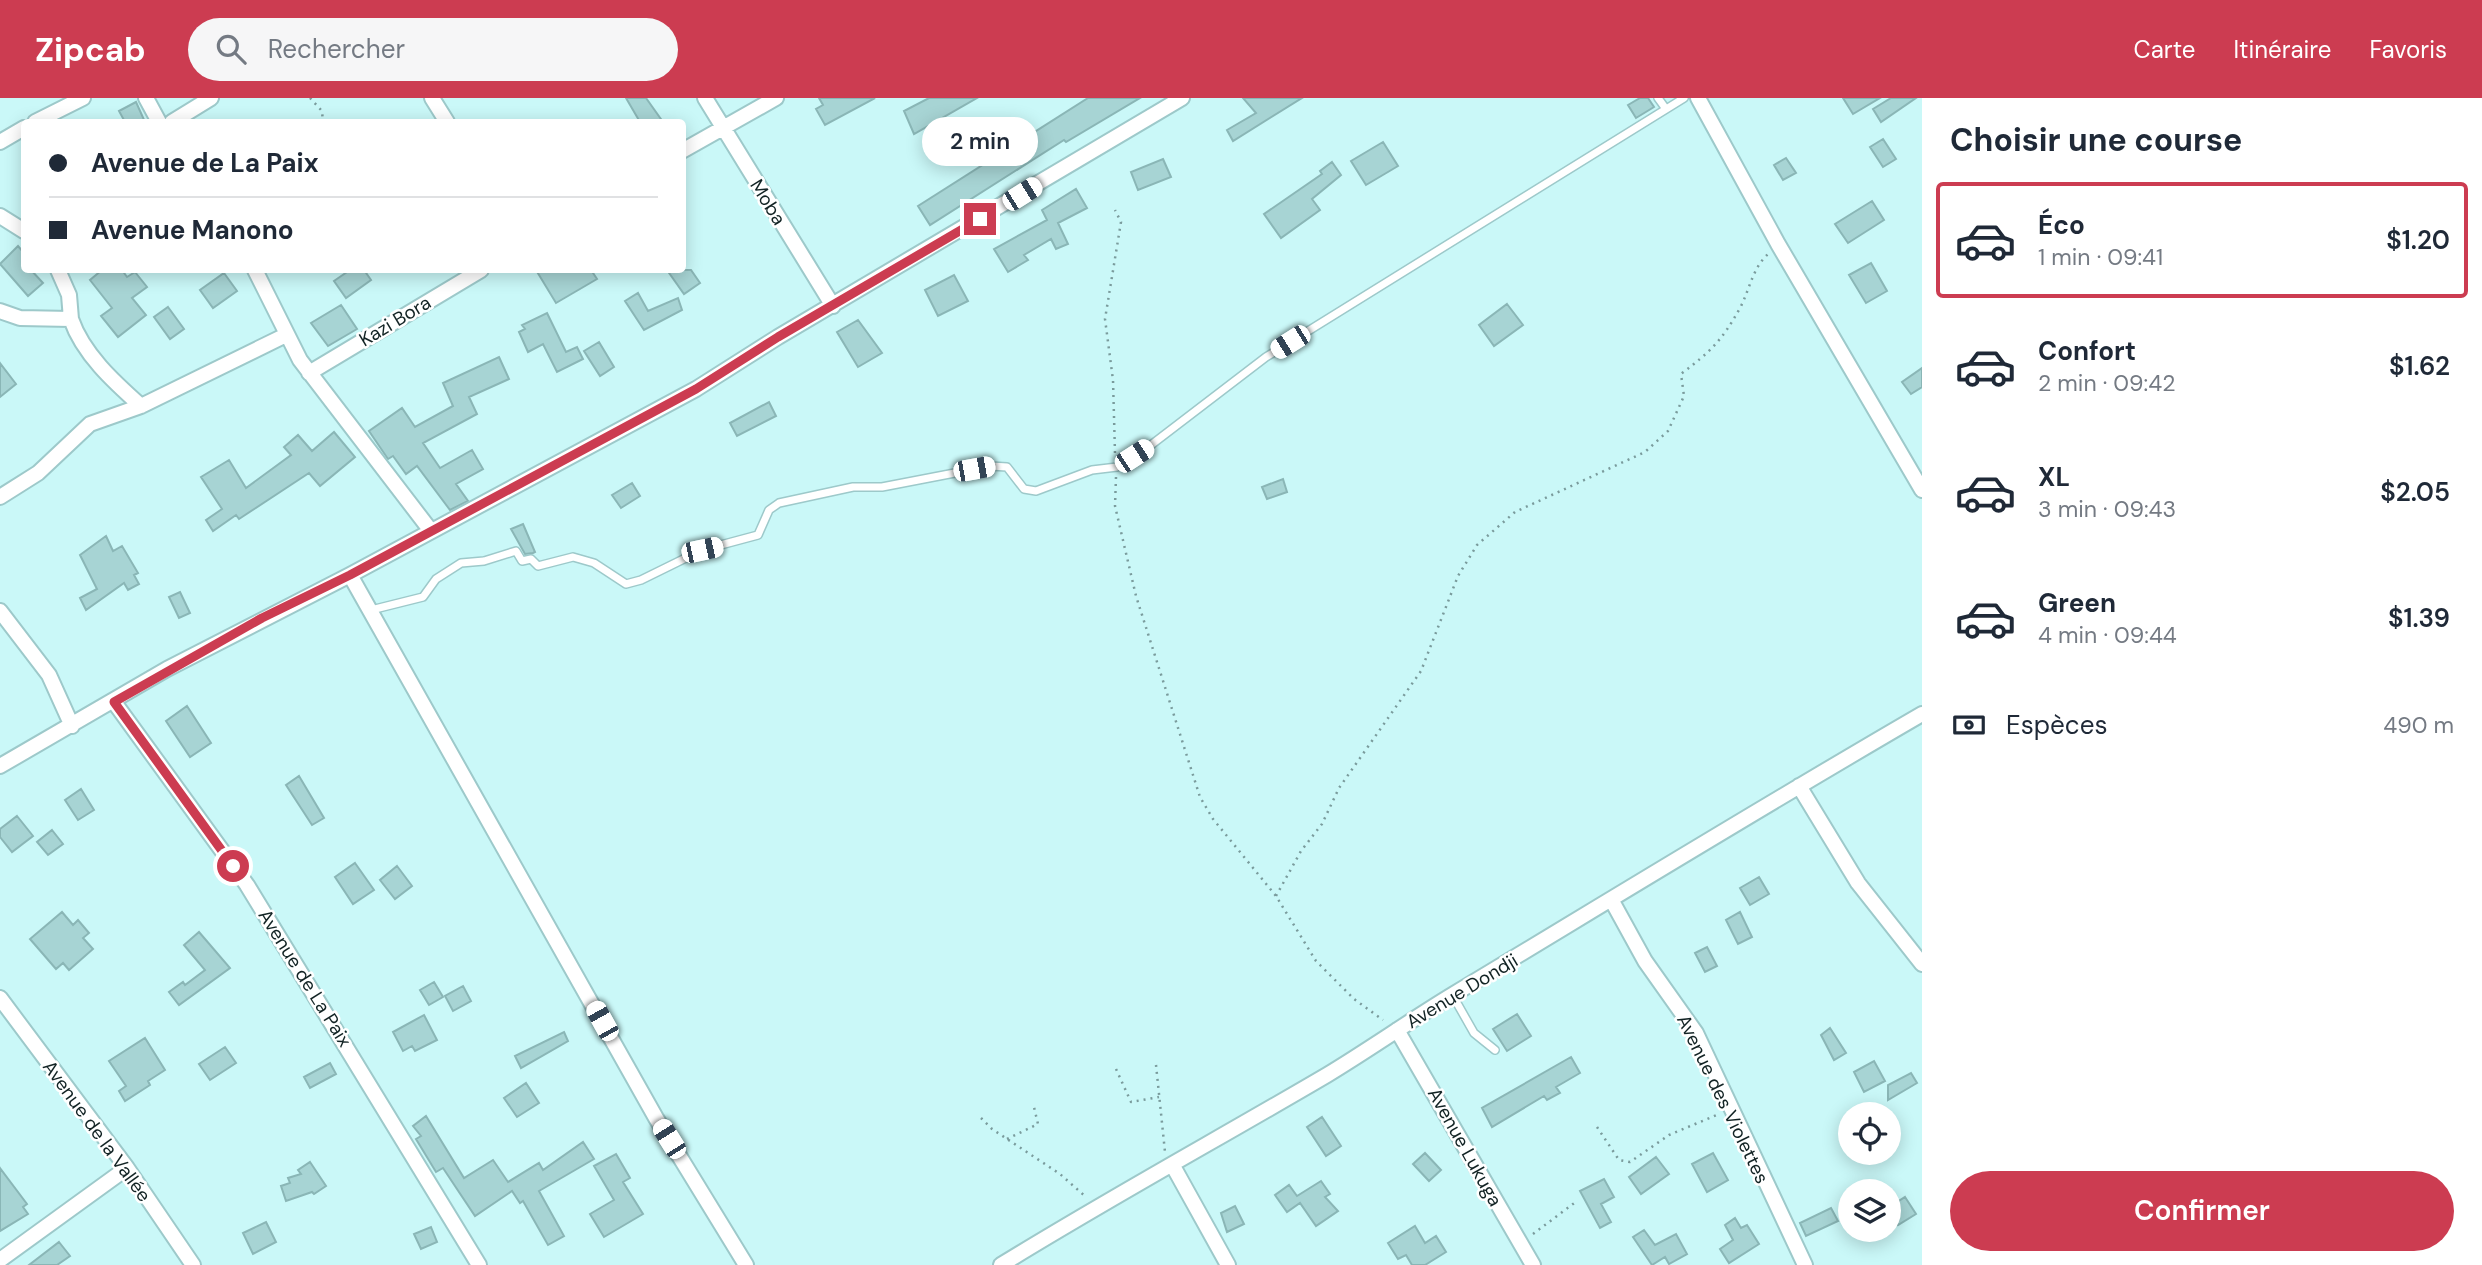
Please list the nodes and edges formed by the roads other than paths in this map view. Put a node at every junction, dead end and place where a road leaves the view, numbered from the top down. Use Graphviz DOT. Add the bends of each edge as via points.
graph roads {
  1 [pos="83,98"];
  2 [pos="146,98"];
  3 [pos="211,98"];
  4 [pos="432,98"];
  5 [pos="705,98"];
  6 [pos="776,98"];
  7 [pos="1182,98"];
  8 [pos="1658,98"];
  9 [pos="1684,98"];
  10 [pos="1698,98"];
  11 [pos="1666,109"];
  12 [pos="40,119"];
  13 [pos="157,119"];
  14 [pos="177,119"];
  15 [pos="445,119"];
  16 [pos="722,128"];
  17 [pos="21,130"];
  18 [pos="0,142"];
  19 [pos="686,149"];
  20 [pos="0,216"];
  21 [pos="21,229"];
  22 [pos="59,273"];
  23 [pos="257,273"];
  24 [pos="476,273"];
  25 [pos="833,306"];
  26 [pos="0,311"];
  27 [pos="72,319"];
  28 [pos="286,335"];
  29 [pos="309,373"];
  30 [pos="141,406"];
  31 [pos="1922,490"];
  32 [pos="0,497"];
  33 [pos="431,531"];
  34 [pos="350,575"];
  35 [pos="0,611"];
  36 [pos="370,611"];
  37 [pos="114,702"];
  38 [pos="1922,714"];
  39 [pos="72,726"];
  40 [pos="0,766"];
  41 [pos="1799,786"];
  42 [pos="1612,901"];
  43 [pos="1922,964"];
  44 [pos="1452,995"];
  45 [pos="0,998"];
  46 [pos="1397,1030"];
  47 [pos="1494,1050"];
  48 [pos="1173,1166"];
  49 [pos="127,1168"];
  50 [pos="0,1260"];
  51 [pos="193,1265"];
  52 [pos="479,1265"];
  53 [pos="746,1265"];
  54 [pos="1001,1265"];
  55 [pos="1228,1265"];
  56 [pos="1533,1265"];
  57 [pos="1805,1265"];
  1 -- 12 [label="street"];
  2 -- 13 [label="street"];
  3 -- 14 [label="street"];
  4 -- 15 [label="street"];
  5 -- 16 [label="street, Moba"];
  6 -- 16 [label="street"];
  7 -- 25 [label="street"];
  8 -- 11 [label="lane"];
  9 -- 11 [label="lane"];
  10 -- 31 [label="street"];
  11 -- 36 [label="lane" via="1266,357 1117,467 1092,470 1036,491 1024,489 1007,467 991,466 779,503 769,510 758,535 702,550 626,584 594,563 573,557 538,566 531,559 522,561 516,551 461,564 436,579 423,597"];
  16 -- 19 [label="street"];
  16 -- 25 [label="street, Moba"];
  17 -- 18 [label="street"];
  20 -- 21 [label="street"];
  22 -- 27 [label="street"];
  23 -- 28 [label="street"];
  24 -- 29 [label="street, Kazi Bora"];
  25 -- 33 [label="street" via="696,389"];
  26 -- 27 [label="street" via="20,318"];
  27 -- 30 [label="street" via="78,338"];
  28 -- 29 [label="street"];
  28 -- 30 [label="street"];
  29 -- 33 [label="street"];
  30 -- 32 [label="street" via="90,424 37,473"];
  33 -- 34 [label="street"];
  34 -- 36 [label="street"];
  34 -- 37 [label="street" via="262,618"];
  35 -- 39 [label="street" via="49,675"];
  36 -- 53 [label="street" via="656,1118"];
  37 -- 39 [label="street"];
  37 -- 52 [label="street, Avenue de La Paix" via="254,896"];
  38 -- 41 [label="street, Avenue Dondji"];
  39 -- 40 [label="street"];
  41 -- 42 [label="street, Avenue Dondji"];
  41 -- 43 [label="street" via="1858,883"];
  42 -- 44 [label="street, Avenue Dondji"];
  42 -- 57 [label="street, Avenue des Violettes" via="1645,961 1696,1032"];
  44 -- 46 [label="street, Avenue Dondji"];
  44 -- 47 [label="lane" via="1474,1033"];
  45 -- 49 [label="street, Avenue de la Vallée"];
  46 -- 48 [label="street, Avenue Dondji"];
  46 -- 56 [label="street, Avenue Lukuga"];
  48 -- 54 [label="street, Avenue Dondji"];
  48 -- 55 [label="street"];
  49 -- 50 [label="street"];
  49 -- 51 [label="street, Avenue de la Vallée"];
}
